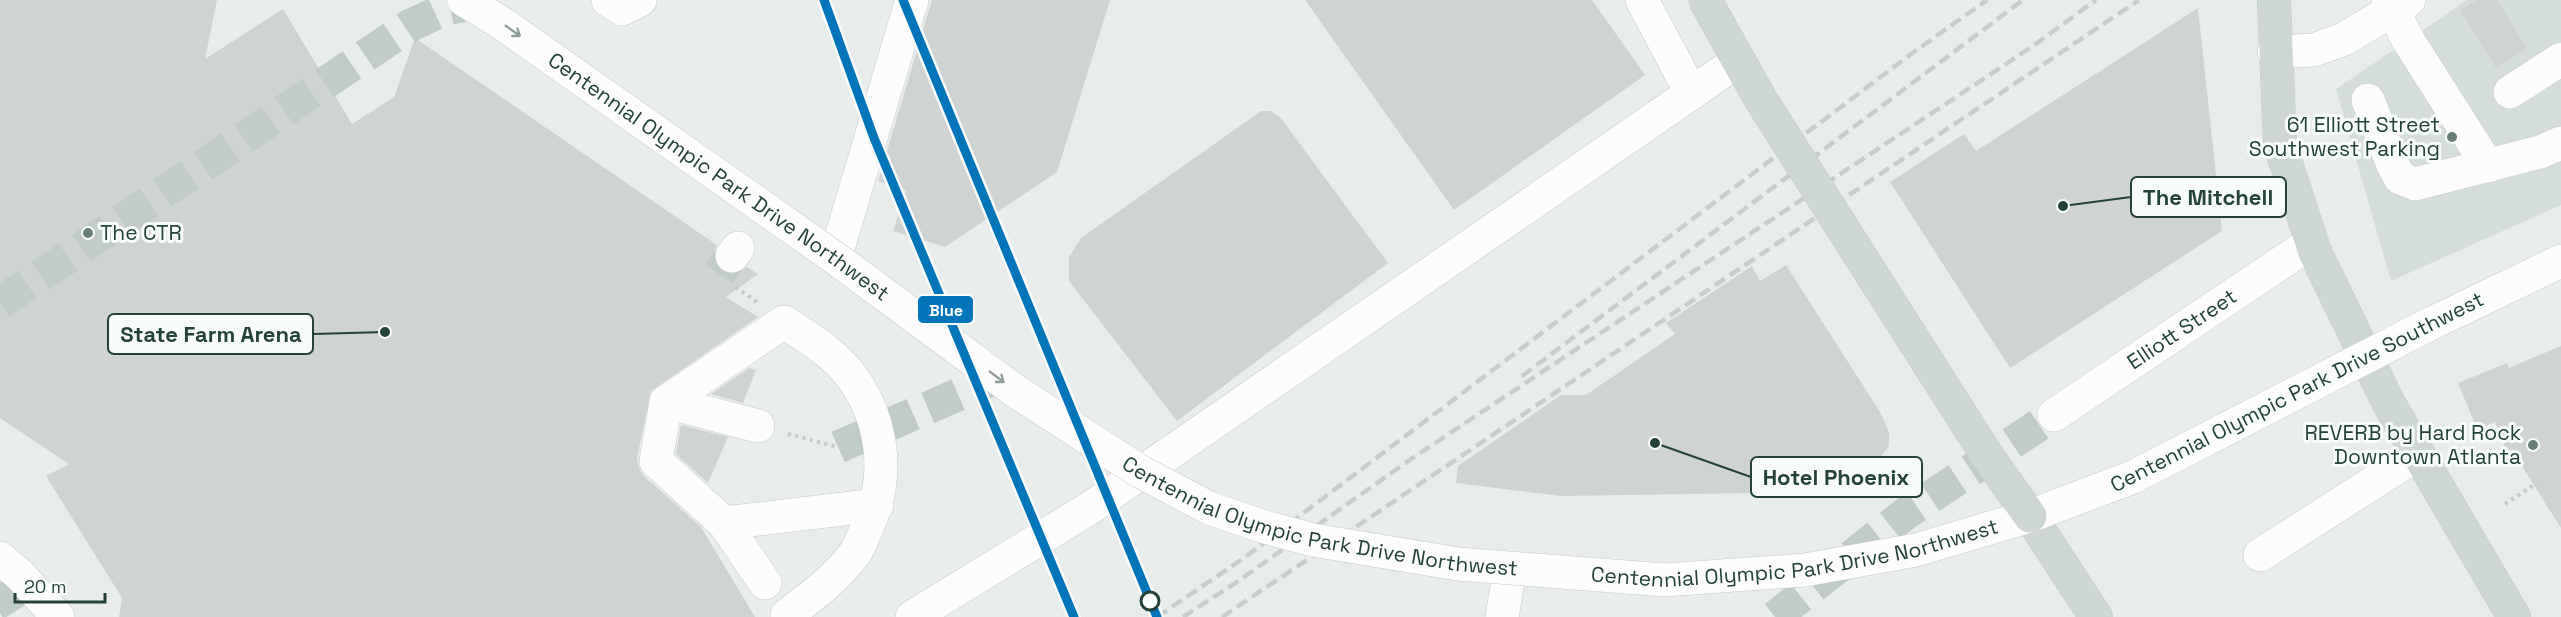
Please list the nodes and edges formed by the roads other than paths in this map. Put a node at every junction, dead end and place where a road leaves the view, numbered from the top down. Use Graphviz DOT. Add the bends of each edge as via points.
graph roads {
  1 [pos="464,0"];
  2 [pos="608,0"];
  3 [pos="640,0"];
  4 [pos="912,0"];
  5 [pos="1642,0"];
  6 [pos="1705,0"];
  7 [pos="2274,0"];
  8 [pos="2396,4"];
  9 [pos="2274,52"];
  10 [pos="2561,59"];
  11 [pos="1738,61"];
  12 [pos="1684,79"];
  13 [pos="2510,92"];
  14 [pos="2368,100"];
  15 [pos="2561,143"];
  16 [pos="2488,166"];
  17 [pos="2312,242"];
  18 [pos="835,258"];
  19 [pos="2561,261"];
  20 [pos="666,402"];
  21 [pos="2054,415"];
  22 [pos="758,426"];
  23 [pos="2418,454"];
  24 [pos="1141,472"];
  25 [pos="877,505"];
  26 [pos="2030,516"];
  27 [pos="724,523"];
  28 [pos="2260,555"];
  29 [pos="0,558"];
  30 [pos="1510,569"];
  31 [pos="765,583"];
  32 [pos="58,617"];
  33 [pos="788,617"];
  34 [pos="912,617"];
  35 [pos="1502,617"];
  36 [pos="2096,617"];
  37 [pos="2514,617"];
  1 -- 18 [label="street, Centennial Olympic Park Drive Northwest, one-way, bridge"];
  2 -- 3 [label="street" via="622,9"];
  4 -- 18 [label="street"];
  5 -- 12 [label="street"];
  6 -- 11 [label="main road, bridge"];
  7 -- 9 [label="main road"];
  8 -- 9 [label="street" via="2344,39 2314,50"];
  8 -- 16 [label="street"];
  9 -- 17 [label="main road" via="2280,145"];
  10 -- 13 [label="street"];
  11 -- 24 [label="street"];
  11 -- 26 [label="main road, bridge" via="1988,457"];
  14 -- 16 [label="street" via="2400,178 2415,184"];
  15 -- 16 [label="street"];
  17 -- 21 [label="street, Elliott Street"];
  17 -- 23 [label="main road" via="2336,300"];
  18 -- 24 [label="street, Centennial Olympic Park Drive Northwest, one-way, bridge" via="1018,393"];
  19 -- 26 [label="street, Centennial Olympic Park Drive Southwest, bridge" via="2133,477"];
  20 -- 22 [label="street"];
  20 -- 25 [label="street" via="784,321 830,353 854,379 869,407 881,446"];
  20 -- 27 [label="street" via="656,461"];
  23 -- 28 [label="street"];
  23 -- 37 [label="main road"];
  24 -- 30 [label="street, Centennial Olympic Park Drive Northwest, bridge" via="1209,508 1313,540"];
  24 -- 34 [label="street" via="1090,508"];
  25 -- 27 [label="street"];
  25 -- 33 [label="street" via="856,552"];
  26 -- 30 [label="street, Centennial Olympic Park Drive Northwest, bridge" via="1916,550 1805,570 1665,580"];
  26 -- 36 [label="main road"];
  27 -- 31 [label="street"];
  29 -- 32 [label="street"];
  30 -- 35 [label="street"];
}
